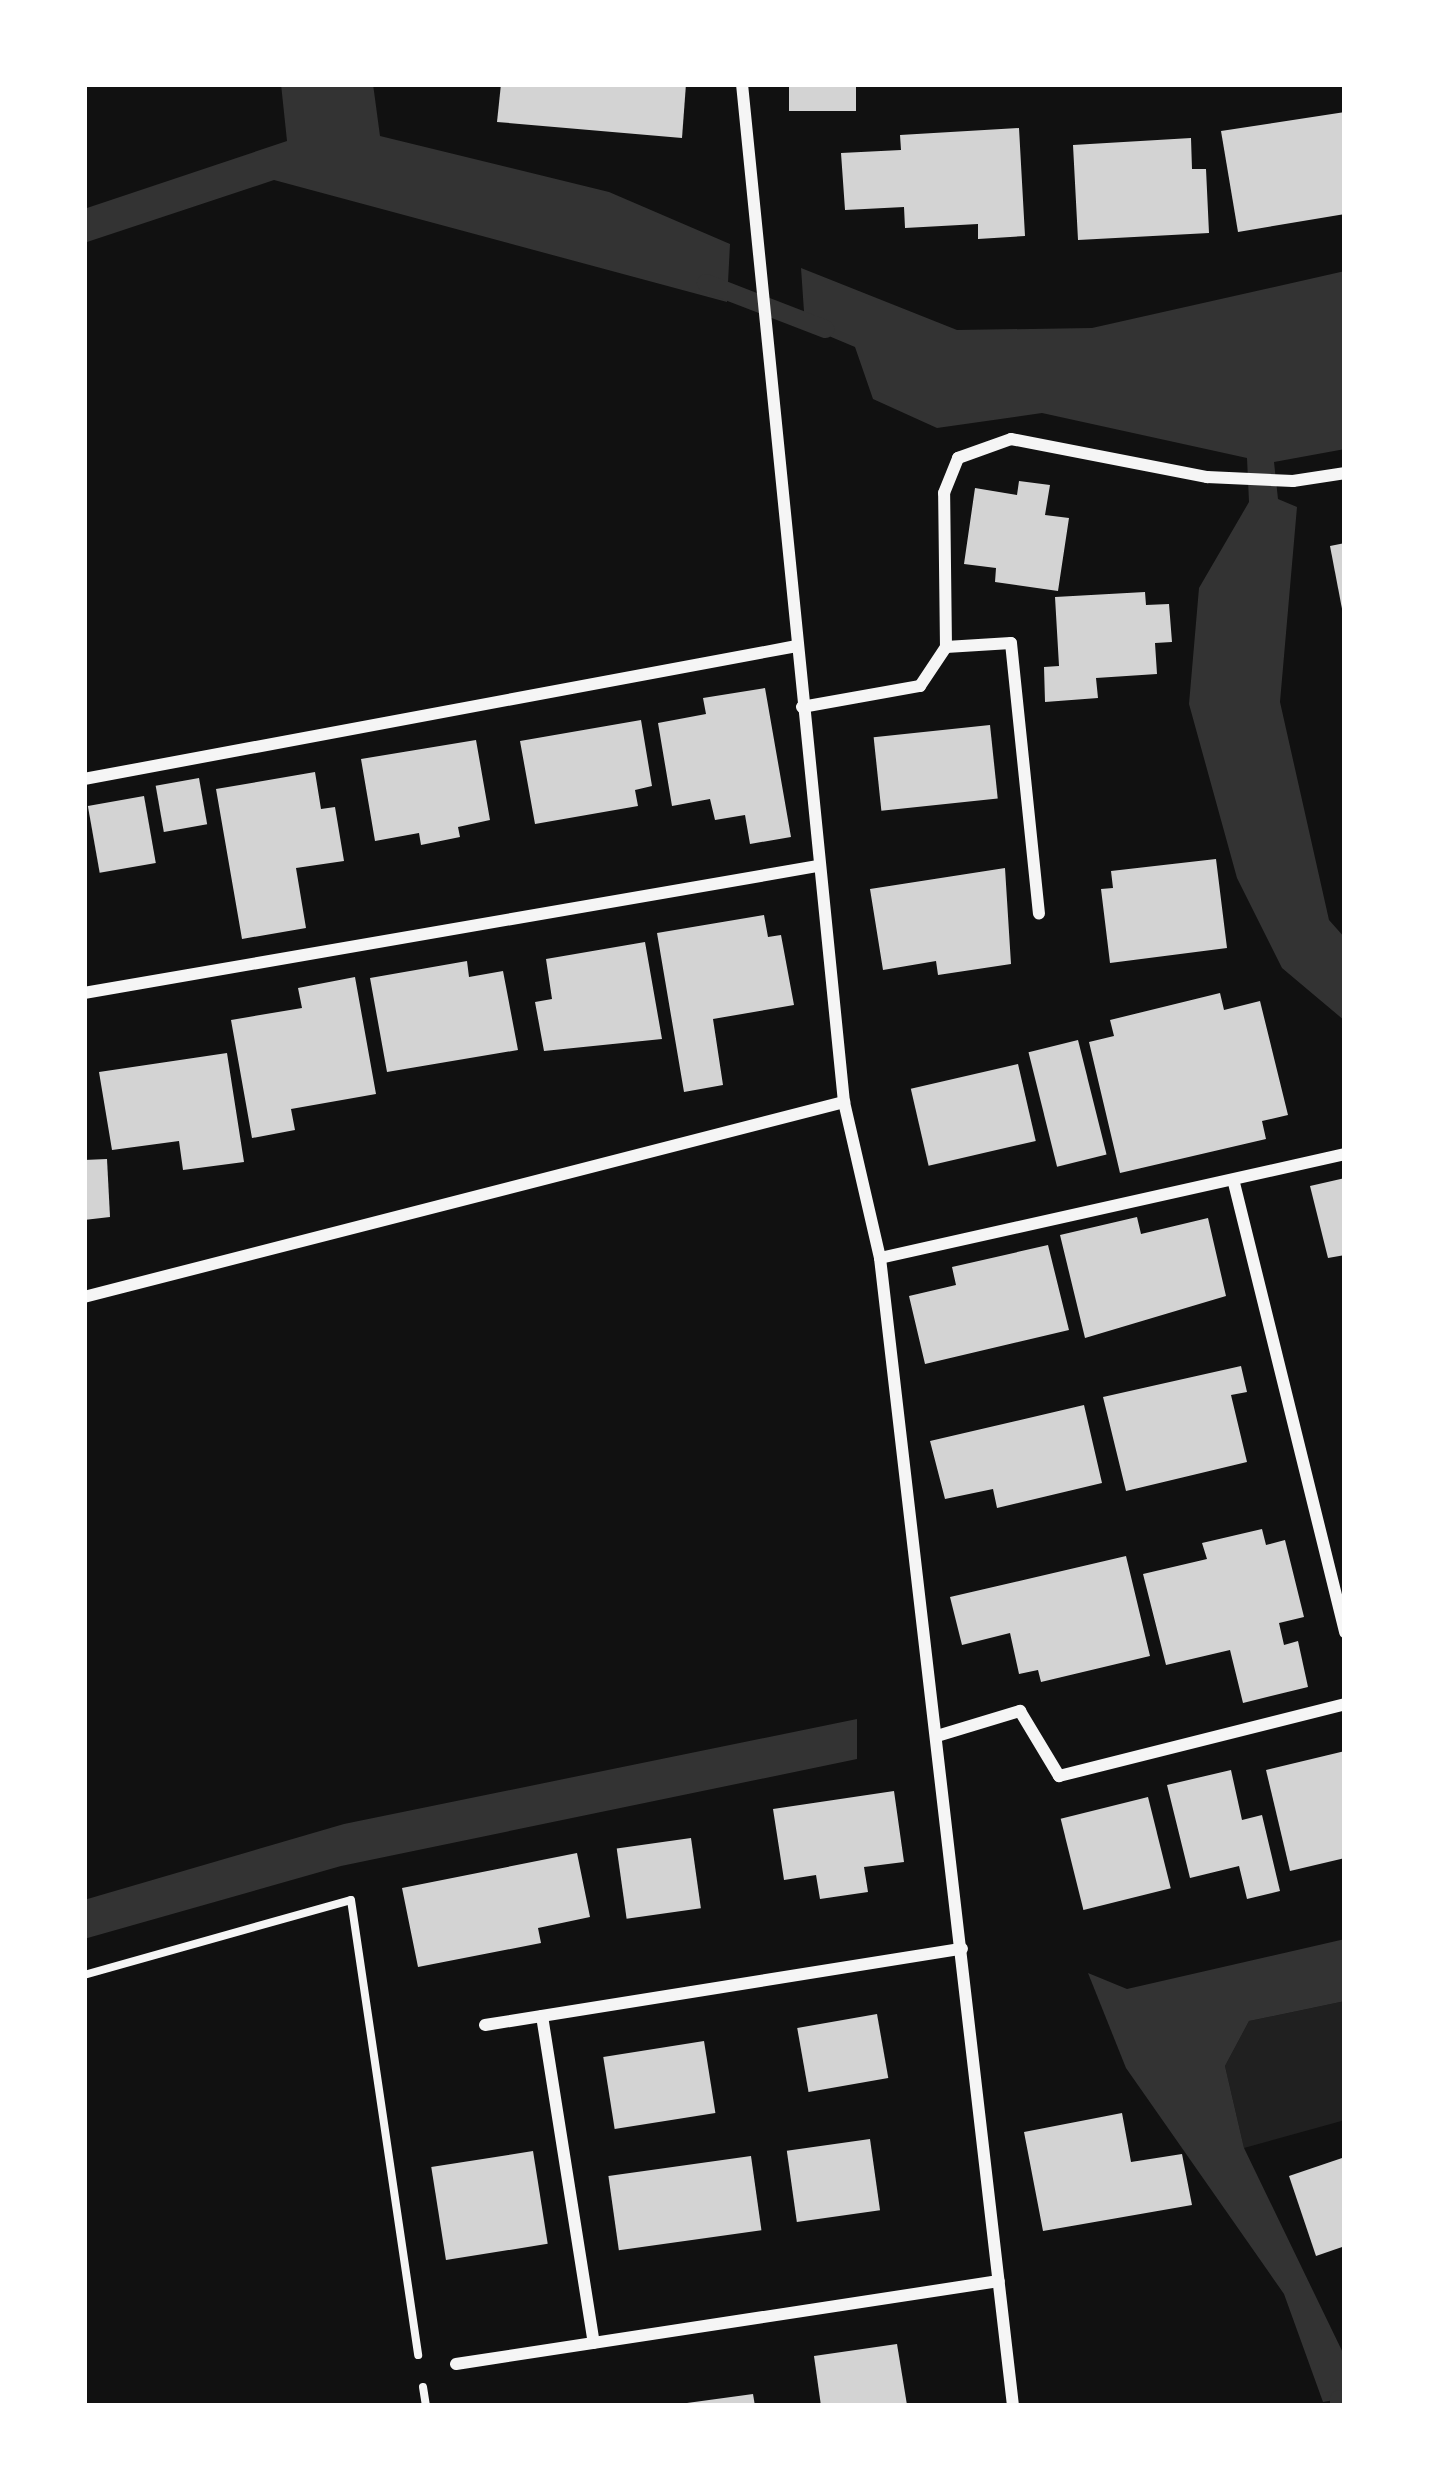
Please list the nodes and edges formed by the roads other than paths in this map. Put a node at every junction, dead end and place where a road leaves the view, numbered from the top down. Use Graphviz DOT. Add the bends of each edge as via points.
graph roads {
  1 [pos="742,84"];
  2 [pos="1345,472"];
  3 [pos="796,646"];
  4 [pos="946,647"];
  5 [pos="802,707"];
  6 [pos="84,779"];
  7 [pos="818,866"];
  8 [pos="1039,914"];
  9 [pos="84,993"];
  10 [pos="844,1102"];
  11 [pos="1345,1154"];
  12 [pos="1234,1183"];
  13 [pos="880,1258"];
  14 [pos="84,1297"];
  15 [pos="1345,1632"];
  16 [pos="1345,1704"];
  17 [pos="938,1736"];
  18 [pos="962,1949"];
  19 [pos="542,2016"];
  20 [pos="485,2025"];
  21 [pos="999,2281"];
  22 [pos="594,2343"];
  23 [pos="456,2364"];
  24 [pos="1013,2406"];
  1 -- 3 [label="street"];
  2 -- 4 [label="street" via="1293,481 1233,478 1011,439 958,458 944,493"];
  3 -- 5 [label="street"];
  3 -- 6 [label="street"];
  4 -- 5 [label="street" via="920,686"];
  4 -- 8 [label="street" via="1011,643"];
  5 -- 7 [label="street"];
  7 -- 9 [label="street"];
  7 -- 10 [label="street"];
  10 -- 13 [label="street"];
  10 -- 14 [label="street"];
  11 -- 12 [label="street"];
  12 -- 13 [label="street"];
  12 -- 15 [label="street"];
  13 -- 17 [label="street"];
  16 -- 17 [label="street" via="1059,1776 1020,1712"];
  17 -- 18 [label="street"];
  18 -- 19 [label="street"];
  18 -- 21 [label="street"];
  19 -- 20 [label="street"];
  19 -- 22 [label="street"];
  21 -- 22 [label="street"];
  21 -- 24 [label="street"];
  22 -- 23 [label="street"];
}
